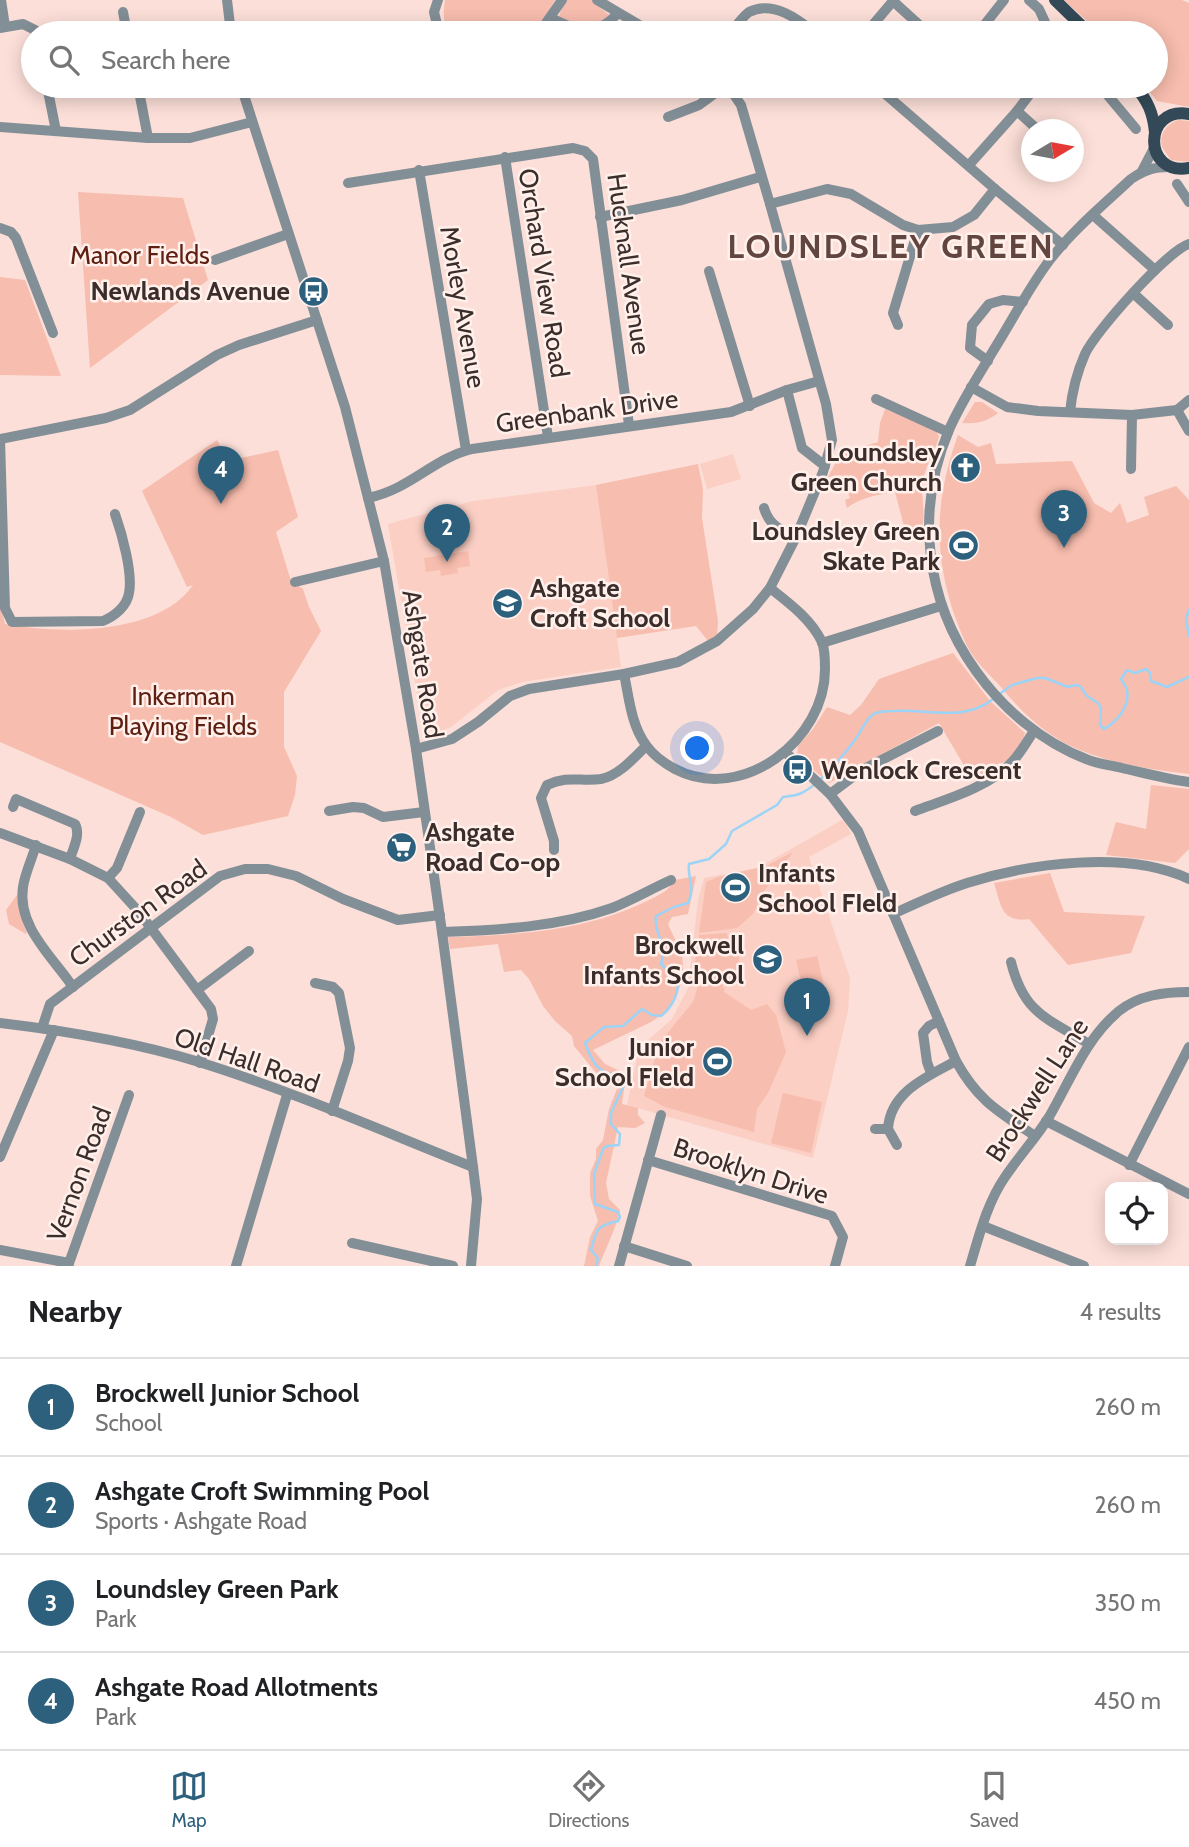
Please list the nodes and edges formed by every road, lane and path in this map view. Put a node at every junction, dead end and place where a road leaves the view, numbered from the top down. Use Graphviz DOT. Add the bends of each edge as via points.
graph roads {
  1 [pos="1,0"];
  2 [pos="227,0"];
  3 [pos="438,0"];
  4 [pos="562,0"];
  5 [pos="597,0"];
  6 [pos="1004,0"];
  7 [pos="1029,0"];
  8 [pos="1055,0"];
  9 [pos="892,1"];
  10 [pos="610,3"];
  11 [pos="783,4"];
  12 [pos="123,12"];
  13 [pos="618,13"];
  14 [pos="551,18"];
  15 [pos="125,21"];
  16 [pos="230,21"];
  17 [pos="436,21"];
  18 [pos="549,21"];
  19 [pos="557,21"];
  20 [pos="611,21"];
  21 [pos="632,21"];
  22 [pos="741,21"];
  23 [pos="801,21"];
  24 [pos="876,21"];
  25 [pos="914,21"];
  26 [pos="987,21"];
  27 [pos="1045,21"];
  28 [pos="1077,21"];
  29 [pos="21,24"];
  30 [pos="2,27"];
  31 [pos="49,98"];
  32 [pos="140,98"];
  33 [pos="245,98"];
  34 [pos="709,98"];
  35 [pos="735,98"];
  36 [pos="890,98"];
  37 [pos="1027,98"];
  38 [pos="1112,98"];
  39 [pos="1145,98"];
  40 [pos="1148,101"];
  41 [pos="1017,111"];
  42 [pos="1175,114"];
  43 [pos="1189,114"];
  44 [pos="668,117"];
  45 [pos="1026,119"];
  46 [pos="252,122"];
  47 [pos="0,127"];
  48 [pos="1136,129"];
  49 [pos="56,131"];
  50 [pos="1155,133"];
  51 [pos="148,138"];
  52 [pos="1154,148"];
  53 [pos="505,157"];
  54 [pos="969,165"];
  55 [pos="1170,167"];
  56 [pos="1188,168"];
  57 [pos="419,170"];
  58 [pos="1142,172"];
  59 [pos="760,177"];
  60 [pos="348,183"];
  61 [pos="1177,184"];
  62 [pos="995,189"];
  63 [pos="1189,202"];
  64 [pos="770,204"];
  65 [pos="1093,215"];
  66 [pos="600,217"];
  67 [pos="0,228"];
  68 [pos="918,230"];
  69 [pos="288,234"];
  70 [pos="1189,244"];
  71 [pos="1063,245"];
  72 [pos="215,260"];
  73 [pos="1155,270"];
  74 [pos="709,271"];
  75 [pos="1133,293"];
  76 [pos="1023,302"];
  77 [pos="317,320"];
  78 [pos="898,325"];
  79 [pos="1168,325"];
  80 [pos="53,333"];
  81 [pos="988,361"];
  82 [pos="819,381"];
  83 [pos="971,387"];
  84 [pos="786,390"];
  85 [pos="876,398"];
  86 [pos="1189,400"];
  87 [pos="750,406"];
  88 [pos="1177,410"];
  89 [pos="1070,412"];
  90 [pos="1132,415"];
  91 [pos="629,425"];
  92 [pos="1189,431"];
  93 [pos="948,432"];
  94 [pos="548,437"];
  95 [pos="0,439"];
  96 [pos="466,450"];
  97 [pos="825,466"];
  98 [pos="1131,469"];
  99 [pos="368,498"];
  100 [pos="764,508"];
  101 [pos="115,514"];
  102 [pos="796,537"];
  103 [pos="384,561"];
  104 [pos="295,582"];
  105 [pos="770,588"];
  106 [pos="2,595"];
  107 [pos="941,606"];
  108 [pos="822,643"];
  109 [pos="624,674"];
  110 [pos="938,731"];
  111 [pos="1034,731"];
  112 [pos="646,746"];
  113 [pos="416,749"];
  114 [pos="785,752"];
  115 [pos="1189,782"];
  116 [pos="830,794"];
  117 [pos="12,800"];
  118 [pos="329,811"];
  119 [pos="915,811"];
  120 [pos="140,812"];
  121 [pos="424,812"];
  122 [pos="0,833"];
  123 [pos="36,845"];
  124 [pos="554,850"];
  125 [pos="69,859"];
  126 [pos="108,878"];
  127 [pos="1189,879"];
  128 [pos="671,880"];
  129 [pos="893,914"];
  130 [pos="440,915"];
  131 [pos="151,928"];
  132 [pos="443,932"];
  133 [pos="249,950"];
  134 [pos="1015,967"];
  135 [pos="315,984"];
  136 [pos="73,987"];
  137 [pos="197,990"];
  138 [pos="1189,992"];
  139 [pos="939,1021"];
  140 [pos="0,1023"];
  141 [pos="42,1028"];
  142 [pos="54,1030"];
  143 [pos="1089,1044"];
  144 [pos="1189,1047"];
  145 [pos="956,1061"];
  146 [pos="200,1063"];
  147 [pos="931,1073"];
  148 [pos="129,1095"];
  149 [pos="287,1095"];
  150 [pos="332,1111"];
  151 [pos="662,1115"];
  152 [pos="1046,1121"];
  153 [pos="875,1129"];
  154 [pos="888,1129"];
  155 [pos="1035,1136"];
  156 [pos="897,1145"];
  157 [pos="0,1157"];
  158 [pos="648,1160"];
  159 [pos="1129,1165"];
  160 [pos="473,1167"];
  161 [pos="1189,1194"];
  162 [pos="983,1226"];
  163 [pos="352,1242"];
  164 [pos="624,1246"];
  165 [pos="0,1250"];
  166 [pos="68,1265"];
  167 [pos="236,1266"];
  168 [pos="453,1266"];
  169 [pos="471,1266"];
  170 [pos="619,1266"];
  171 [pos="687,1266"];
  172 [pos="835,1266"];
  173 [pos="970,1266"];
  174 [pos="1084,1266"];
  1 -- 30 [label="street"];
  2 -- 16 [label="street"];
  3 -- 17 [label="street"];
  4 -- 14 [label="street"];
  5 -- 10 [label="street"];
  6 -- 26 [label="street"];
  7 -- 27 [label="street"];
  8 -- 28 [label="main road"];
  9 -- 24 [label="street"];
  9 -- 25 [label="street"];
  10 -- 13 [label="street"];
  11 -- 22 [label="street" via="761,7"];
  11 -- 23 [label="street"];
  12 -- 15 [label="street"];
  13 -- 20 [label="street"];
  13 -- 21 [label="street"];
  14 -- 18 [label="street"];
  14 -- 19 [label="street"];
  29 -- 30 [label="street"];
  31 -- 49 [label="street"];
  32 -- 51 [label="street"];
  33 -- 46 [label="street, Ashgate Road"];
  34 -- 44 [label="street"];
  35 -- 59 [label="street"];
  36 -- 54 [label="street"];
  37 -- 41 [label="street"];
  38 -- 48 [label="street"];
  39 -- 40 [label="main road"];
  40 -- 42 [label="main road"];
  40 -- 50 [label="main road"];
  41 -- 45 [label="street"];
  41 -- 54 [label="street"];
  42 -- 43 [label="main road"];
  42 -- 50 [label="main road"];
  46 -- 51 [label="street" via="190,138"];
  46 -- 69 [label="street, Ashgate Road"];
  47 -- 49 [label="street"];
  49 -- 51 [label="street"];
  50 -- 52 [label="main road"];
  52 -- 55 [label="main road"];
  52 -- 58 [label="street"];
  53 -- 57 [label="street, Hucknall Avenue"];
  53 -- 66 [label="street, Hucknall Avenue" via="573,148 585,151 593,159"];
  53 -- 94 [label="street, Orchard View Road"];
  54 -- 62 [label="street"];
  55 -- 56 [label="main road"];
  55 -- 58 [label="street"];
  57 -- 60 [label="street, Hucknall Avenue"];
  57 -- 96 [label="street, Morley Avenue"];
  58 -- 65 [label="street"];
  59 -- 64 [label="street"];
  59 -- 66 [label="street"];
  61 -- 63 [label="street"];
  62 -- 68 [label="street" via="974,215 953,227"];
  62 -- 71 [label="street"];
  64 -- 68 [label="street" via="827,189 851,194"];
  64 -- 82 [label="street"];
  65 -- 71 [label="street"];
  65 -- 73 [label="street"];
  66 -- 91 [label="street, Hucknall Avenue"];
  67 -- 80 [label="street" via="16,238 50,315"];
  68 -- 78 [label="street" via="893,313"];
  69 -- 72 [label="street"];
  69 -- 77 [label="street, Ashgate Road"];
  70 -- 73 [label="street"];
  71 -- 76 [label="street"];
  73 -- 75 [label="street"];
  74 -- 87 [label="street"];
  75 -- 79 [label="street"];
  75 -- 89 [label="street" via="1086,351"];
  76 -- 81 [label="street"];
  76 -- 81 [label="street" via="989,304 972,325 970,348"];
  77 -- 95 [label="street" via="217,355 130,410"];
  77 -- 99 [label="street, Ashgate Road"];
  81 -- 83 [label="street"];
  82 -- 84 [label="street, Greenbank Drive"];
  82 -- 97 [label="street" via="832,440"];
  83 -- 89 [label="street" via="1007,407"];
  83 -- 93 [label="street"];
  84 -- 87 [label="street, Greenbank Drive"];
  84 -- 97 [label="street" via="802,449"];
  85 -- 93 [label="street"];
  86 -- 88 [label="street"];
  87 -- 91 [label="street, Greenbank Drive"];
  88 -- 90 [label="street"];
  88 -- 92 [label="street"];
  89 -- 90 [label="street"];
  90 -- 98 [label="street"];
  91 -- 94 [label="street, Greenbank Drive"];
  93 -- 107 [label="street" via="929,496 929,537"];
  94 -- 96 [label="street, Greenbank Drive"];
  95 -- 106 [label="street"];
  96 -- 99 [label="street, Greenbank Drive" via="402,487"];
  97 -- 102 [label="street"];
  99 -- 103 [label="street, Ashgate Road"];
  100 -- 102 [label="street" via="767,519 778,529"];
  101 -- 106 [label="street" via="127,556 129,593 114,617 12,622"];
  102 -- 105 [label="street"];
  103 -- 104 [label="street"];
  103 -- 113 [label="street, Ashgate Road"];
  105 -- 108 [label="street" via="813,627"];
  105 -- 109 [label="street" via="717,641 678,662"];
  107 -- 108 [label="street"];
  107 -- 111 [label="street" via="957,642 996,696"];
  108 -- 114 [label="street" via="825,682 818,709"];
  109 -- 112 [label="street" via="636,726"];
  109 -- 113 [label="street" via="528,689 510,696 452,739"];
  110 -- 116 [label="street" via="862,770"];
  111 -- 115 [label="street" via="1086,760"];
  111 -- 119 [label="street" via="1012,763 987,781"];
  112 -- 114 [label="street" via="682,773 723,780 760,769"];
  112 -- 124 [label="street" via="628,764 602,779 560,778 547,785 541,798"];
  113 -- 121 [label="street, Ashgate Road"];
  114 -- 116 [label="street"];
  116 -- 129 [label="street" via="858,831"];
  117 -- 125 [label="street" via="75,824 77,836"];
  118 -- 121 [label="street" via="364,808 383,817"];
  120 -- 126 [label="street" via="117,868"];
  121 -- 130 [label="street, Ashgate Road"];
  122 -- 123 [label="street"];
  123 -- 125 [label="street"];
  123 -- 136 [label="street" via="23,886 25,913 35,936"];
  125 -- 126 [label="street"];
  126 -- 131 [label="street"];
  127 -- 129 [label="street" via="1138,865 1054,865 966,883"];
  128 -- 132 [label="street" via="614,907 568,920 503,930"];
  129 -- 139 [label="street"];
  130 -- 131 [label="street, Churston Road" via="398,920 296,876 245,869 220,876"];
  130 -- 132 [label="street, Ashgate Road"];
  131 -- 136 [label="street, Churston Road"];
  131 -- 137 [label="street"];
  132 -- 160 [label="street, Ashgate Road"];
  133 -- 137 [label="street"];
  134 -- 143 [label="street" via="1018,988 1026,1001"];
  135 -- 150 [label="street" via="334,987 339,993 349,1048"];
  136 -- 141 [label="street, Churston Road" via="50,1004"];
  137 -- 146 [label="street" via="213,1019"];
  138 -- 143 [label="street, Brockwell Lane" via="1145,996 1121,1009"];
  139 -- 145 [label="street"];
  139 -- 147 [label="street" via="923,1033"];
  140 -- 141 [label="street, Old Hall Road"];
  141 -- 142 [label="street, Old Hall Road"];
  142 -- 146 [label="street, Old Hall Road"];
  142 -- 157 [label="street"];
  143 -- 152 [label="street, Brockwell Lane"];
  144 -- 159 [label="street"];
  145 -- 147 [label="street"];
  145 -- 155 [label="street" via="982,1099"];
  146 -- 149 [label="street, Old Hall Road"];
  147 -- 154 [label="street" via="907,1091 891,1113"];
  148 -- 166 [label="street, Vernon Road"];
  149 -- 150 [label="street, Old Hall Road"];
  149 -- 167 [label="street"];
  150 -- 160 [label="street, Old Hall Road"];
  151 -- 158 [label="street"];
  152 -- 155 [label="street, Brockwell Lane"];
  152 -- 159 [label="street"];
  153 -- 154 [label="street"];
  154 -- 156 [label="street"];
  155 -- 162 [label="street, Brockwell Lane" via="1004,1179"];
  158 -- 164 [label="street"];
  158 -- 172 [label="street, Brooklyn Drive" via="832,1216 843,1237"];
  159 -- 161 [label="street"];
  160 -- 169 [label="street, Ashgate Road" via="477,1199"];
  162 -- 173 [label="street, Brockwell Lane"];
  162 -- 174 [label="street"];
  163 -- 168 [label="street"];
  164 -- 170 [label="street"];
  164 -- 171 [label="street"];
  165 -- 166 [label="street"];
}
